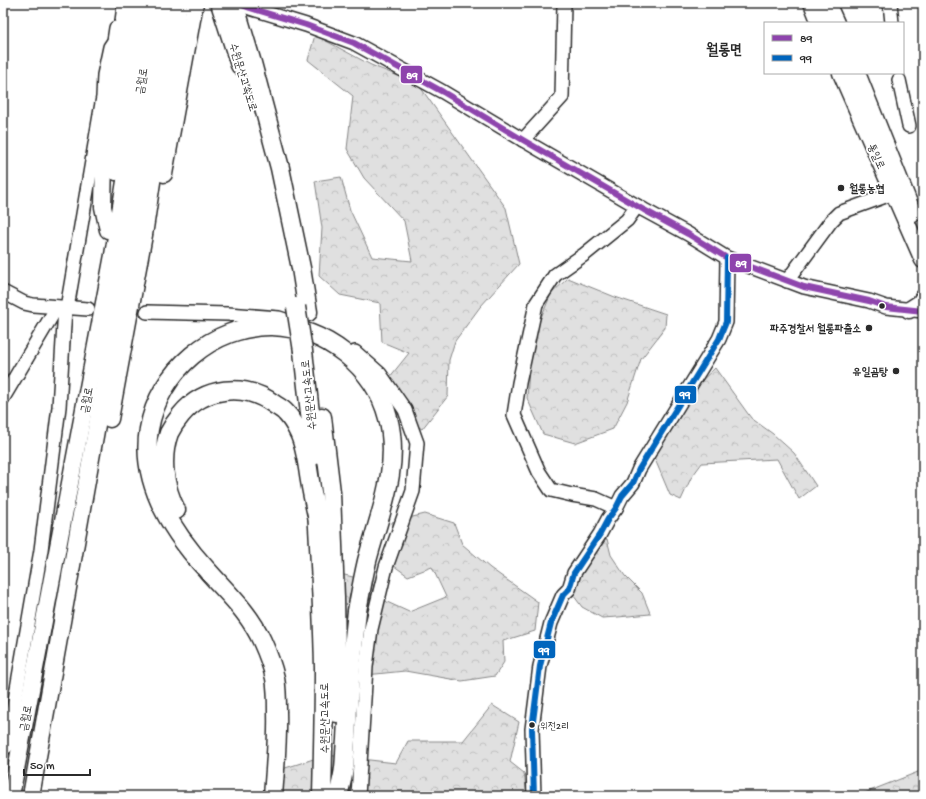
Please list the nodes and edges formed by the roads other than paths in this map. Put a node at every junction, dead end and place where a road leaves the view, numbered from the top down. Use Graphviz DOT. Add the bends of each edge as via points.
graph roads {
  1 [pos="120,3"];
  2 [pos="126,3"];
  3 [pos="139,3"];
  4 [pos="154,3"];
  5 [pos="180,3"];
  6 [pos="220,3"];
  7 [pos="234,3"];
  8 [pos="238,3"];
  9 [pos="564,3"];
  10 [pos="812,3"];
  11 [pos="827,3"];
  12 [pos="890,3"];
  13 [pos="820,22"];
  14 [pos="836,22"];
  15 [pos="892,22"];
  16 [pos="246,65"];
  17 [pos="841,74"];
  18 [pos="858,74"];
  19 [pos="897,75"];
  20 [pos="909,126"];
  21 [pos="523,140"];
  22 [pos="894,193"];
  23 [pos="637,206"];
  24 [pos="108,230"];
  25 [pos="923,236"];
  26 [pos="727,258"];
  27 [pos="923,260"];
  28 [pos="787,280"];
  29 [pos="3,292"];
  30 [pos="923,298"];
  31 [pos="63,307"];
  32 [pos="88,309"];
  33 [pos="916,310"];
  34 [pos="147,312"];
  35 [pos="309,353"];
  36 [pos="3,398"];
  37 [pos="616,508"];
  38 [pos="318,520"];
  39 [pos="42,632"];
  40 [pos="60,636"];
  41 [pos="3,749"];
  42 [pos="11,796"];
  43 [pos="31,796"];
  44 [pos="273,796"];
  45 [pos="281,796"];
  46 [pos="322,796"];
  47 [pos="337,796"];
  48 [pos="358,796"];
  49 [pos="534,796"];
  1 -- 31 [label="street" via="114,41 110,47 104,75 103,97"];
  2 -- 24 [label="main road" via="104,159 103,207"];
  3 -- 24 [label="main road"];
  4 -- 39 [label="main road, 금월로" via="113,255"];
  5 -- 40 [label="main road, 금월로" via="126,264"];
  5 -- 40 [label="main road" via="144,235 75,601"];
  6 -- 16 [label="highway, 수원문산고속도로"];
  7 -- 16 [label="highway, 수원문산고속도로"];
  8 -- 21 [label="street" via="354,43"];
  9 -- 21 [label="street" via="562,97"];
  10 -- 13 [label="main road"];
  11 -- 14 [label="main road"];
  12 -- 15 [label="street"];
  16 -- 35 [label="highway, 수원문산고속도로, bridge" via="249,93 302,309"];
  17 -- 22 [label="main road, 통일로"];
  18 -- 25 [label="main road, 통일로"];
  19 -- 20 [label="street"];
  21 -- 23 [label="street"];
  22 -- 27 [label="main road, 통일로"];
  22 -- 28 [label="street" via="839,213"];
  23 -- 26 [label="street"];
  23 -- 37 [label="street" via="626,220 555,275 536,304 514,415 539,472 551,490 596,499"];
  24 -- 39 [label="main road" via="36,613"];
  26 -- 28 [label="street"];
  26 -- 37 [label="street" via="726,322 715,346"];
  28 -- 33 [label="street" via="804,287 886,307"];
  29 -- 31 [label="street" via="24,303"];
  30 -- 33 [label="main road"];
  31 -- 32 [label="street"];
  31 -- 36 [label="street"];
  31 -- 41 [label="street" via="59,407 41,550 7,746"];
  34 -- 48 [label="street" via="279,318 326,335 352,349 380,374 405,410 417,443 413,491 386,567 371,629 366,667"];
  35 -- 38 [label="highway, 수원문산고속도로"];
  35 -- 47 [label="highway, 수원문산고속도로" via="322,410 330,492 337,699"];
  37 -- 49 [label="street" via="574,573 549,630 540,666 532,729"];
  38 -- 45 [label="highway" via="304,446 298,430 286,413 270,401 249,392 219,391 196,401 177,420 170,432 164,462 166,483 172,503 196,543 264,624 281,664 286,693 286,737"];
  38 -- 46 [label="highway, 수원문산고속도로" via="324,667"];
  39 -- 42 [label="main road, 금월로"];
  40 -- 43 [label="main road, 금월로"];
  44 -- 47 [label="highway" via="278,728 275,679 270,660 246,613 202,565 173,526 155,490 147,450 155,406 172,375 186,360 201,348 232,332 272,326 305,332 340,350 354,362 377,389 388,418 392,439 388,489 367,563 358,609 344,769"];
}
